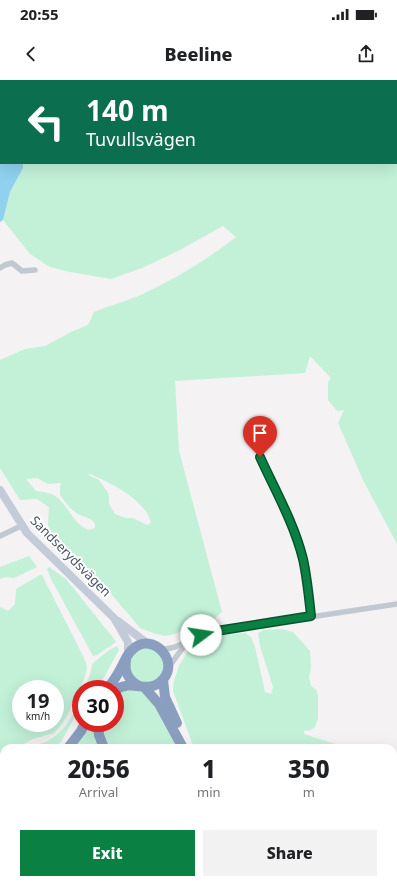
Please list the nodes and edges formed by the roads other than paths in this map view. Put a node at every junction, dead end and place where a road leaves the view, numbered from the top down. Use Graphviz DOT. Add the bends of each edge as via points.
graph roads {
  1 [pos="0,268"];
  2 [pos="35,270"];
  3 [pos="260,457"];
  4 [pos="0,490"];
  5 [pos="21,526"];
  6 [pos="0,536"];
  7 [pos="397,604"];
  8 [pos="311,616"];
  9 [pos="114,618"];
  10 [pos="186,643"];
  11 [pos="153,646"];
  12 [pos="127,657"];
  13 [pos="168,668"];
  14 [pos="113,680"];
  15 [pos="163,680"];
  16 [pos="141,686"];
  17 [pos="124,687"];
  18 [pos="80,732"];
  19 [pos="99,732"];
  20 [pos="71,744"];
  21 [pos="102,744"];
  22 [pos="181,744"];
  23 [pos="185,744"];
  1 -- 2 [label="street" via="9,263 22,271"];
  3 -- 8 [label="street" via="289,520 303,559"];
  4 -- 5 [label="street, Sandserydsvägen"];
  5 -- 6 [label="street"];
  5 -- 9 [label="street, Sandserydsvägen"];
  7 -- 8 [label="street"];
  8 -- 10 [label="street" via="210,632"];
  9 -- 11 [label="street, Sandserydsvägen"];
  9 -- 12 [label="street, Sandserydsvägen" via="128,642"];
  10 -- 11 [label="street" via="166,649"];
  10 -- 13 [label="street"];
  11 -- 12 [label="highway" via="137,646"];
  11 -- 13 [label="highway" via="166,656"];
  12 -- 14 [label="highway"];
  12 -- 16 [label="highway" via="126,673 129,679"];
  13 -- 15 [label="highway"];
  15 -- 16 [label="highway" via="151,687"];
  15 -- 23 [label="highway" via="165,697"];
  16 -- 17 [label="highway"];
  16 -- 22 [label="highway" via="159,704"];
  18 -- 20 [label="highway"];
  19 -- 21 [label="highway"];
}
